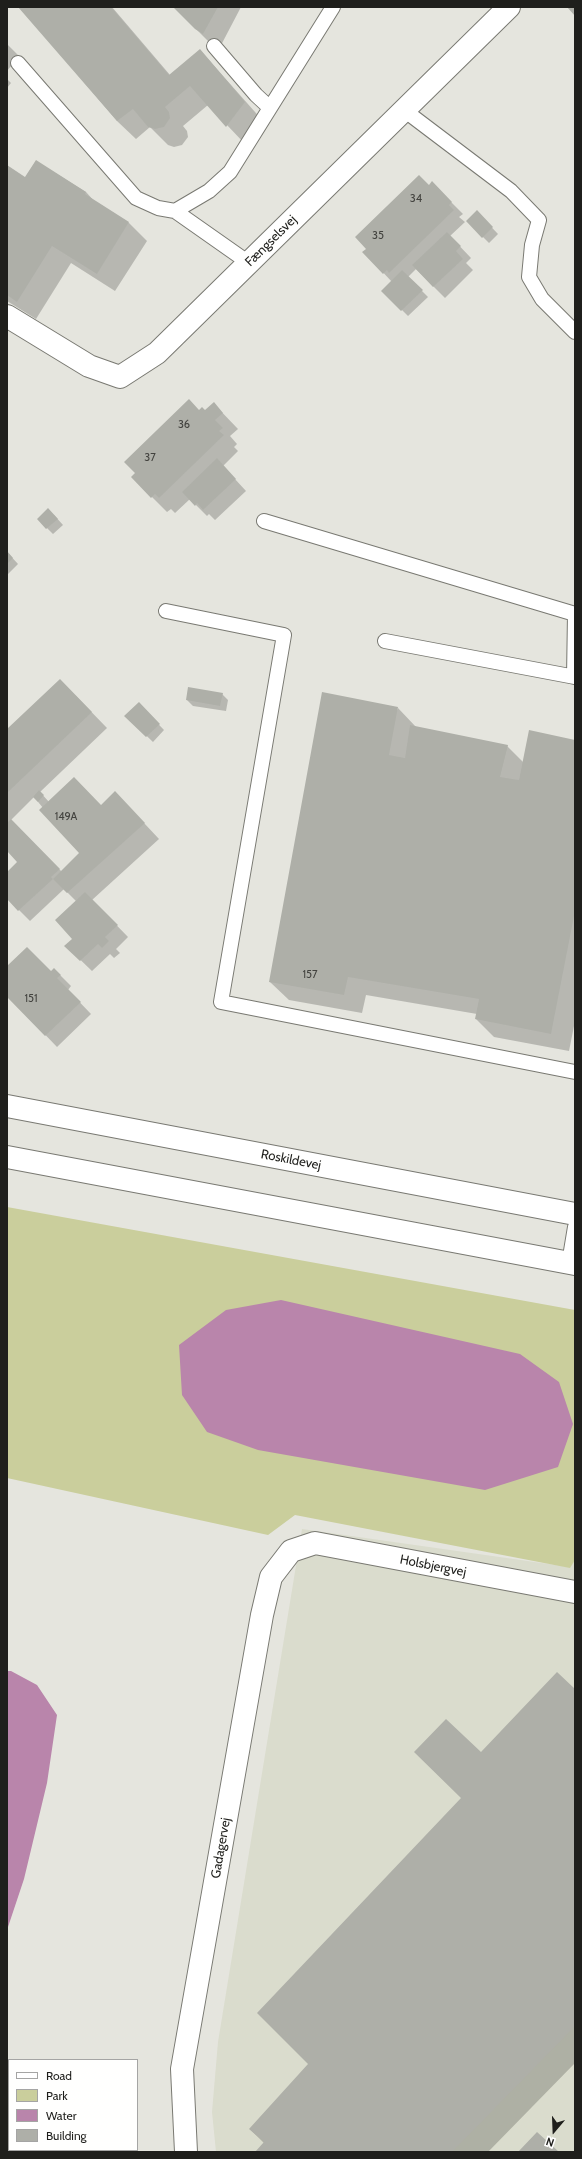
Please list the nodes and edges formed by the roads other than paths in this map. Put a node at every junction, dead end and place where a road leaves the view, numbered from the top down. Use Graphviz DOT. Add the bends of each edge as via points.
graph roads {
  1 [pos="333,7"];
  2 [pos="509,7"];
  3 [pos="214,46"];
  4 [pos="18,62"];
  5 [pos="270,108"];
  6 [pos="404,110"];
  7 [pos="176,211"];
  8 [pos="250,262"];
  9 [pos="7,316"];
  10 [pos="575,332"];
  11 [pos="264,521"];
  12 [pos="166,611"];
  13 [pos="385,641"];
  14 [pos="574,677"];
  15 [pos="575,1072"];
  16 [pos="7,1106"];
  17 [pos="7,1157"];
  18 [pos="575,1214"];
  19 [pos="575,1227"];
  20 [pos="572,1263"];
  21 [pos="291,1551"];
  22 [pos="575,1592"];
  23 [pos="186,2152"];
  1 -- 5 [label="lane"];
  2 -- 6 [label="street, Fængselsvej"];
  3 -- 5 [label="lane"];
  4 -- 7 [label="lane" via="136,198 158,208"];
  5 -- 7 [label="lane" via="230,172 209,191"];
  6 -- 8 [label="street, Fængselsvej"];
  6 -- 10 [label="lane" via="511,191 539,220 532,245 529,277 542,299"];
  7 -- 8 [label="lane"];
  8 -- 9 [label="street, Fængselsvej" via="157,353 120,377 89,366"];
  11 -- 14 [label="lane" via="575,614"];
  12 -- 15 [label="lane" via="284,635 221,1002"];
  13 -- 14 [label="lane"];
  16 -- 18 [label="street, Roskildevej"];
  17 -- 20 [label="street"];
  19 -- 20 [label="lane"];
  21 -- 22 [label="street, Holsbjergvej" via="315,1543"];
  21 -- 23 [label="street, Gadagervej" via="271,1577 262,1615 182,2069"];
}
